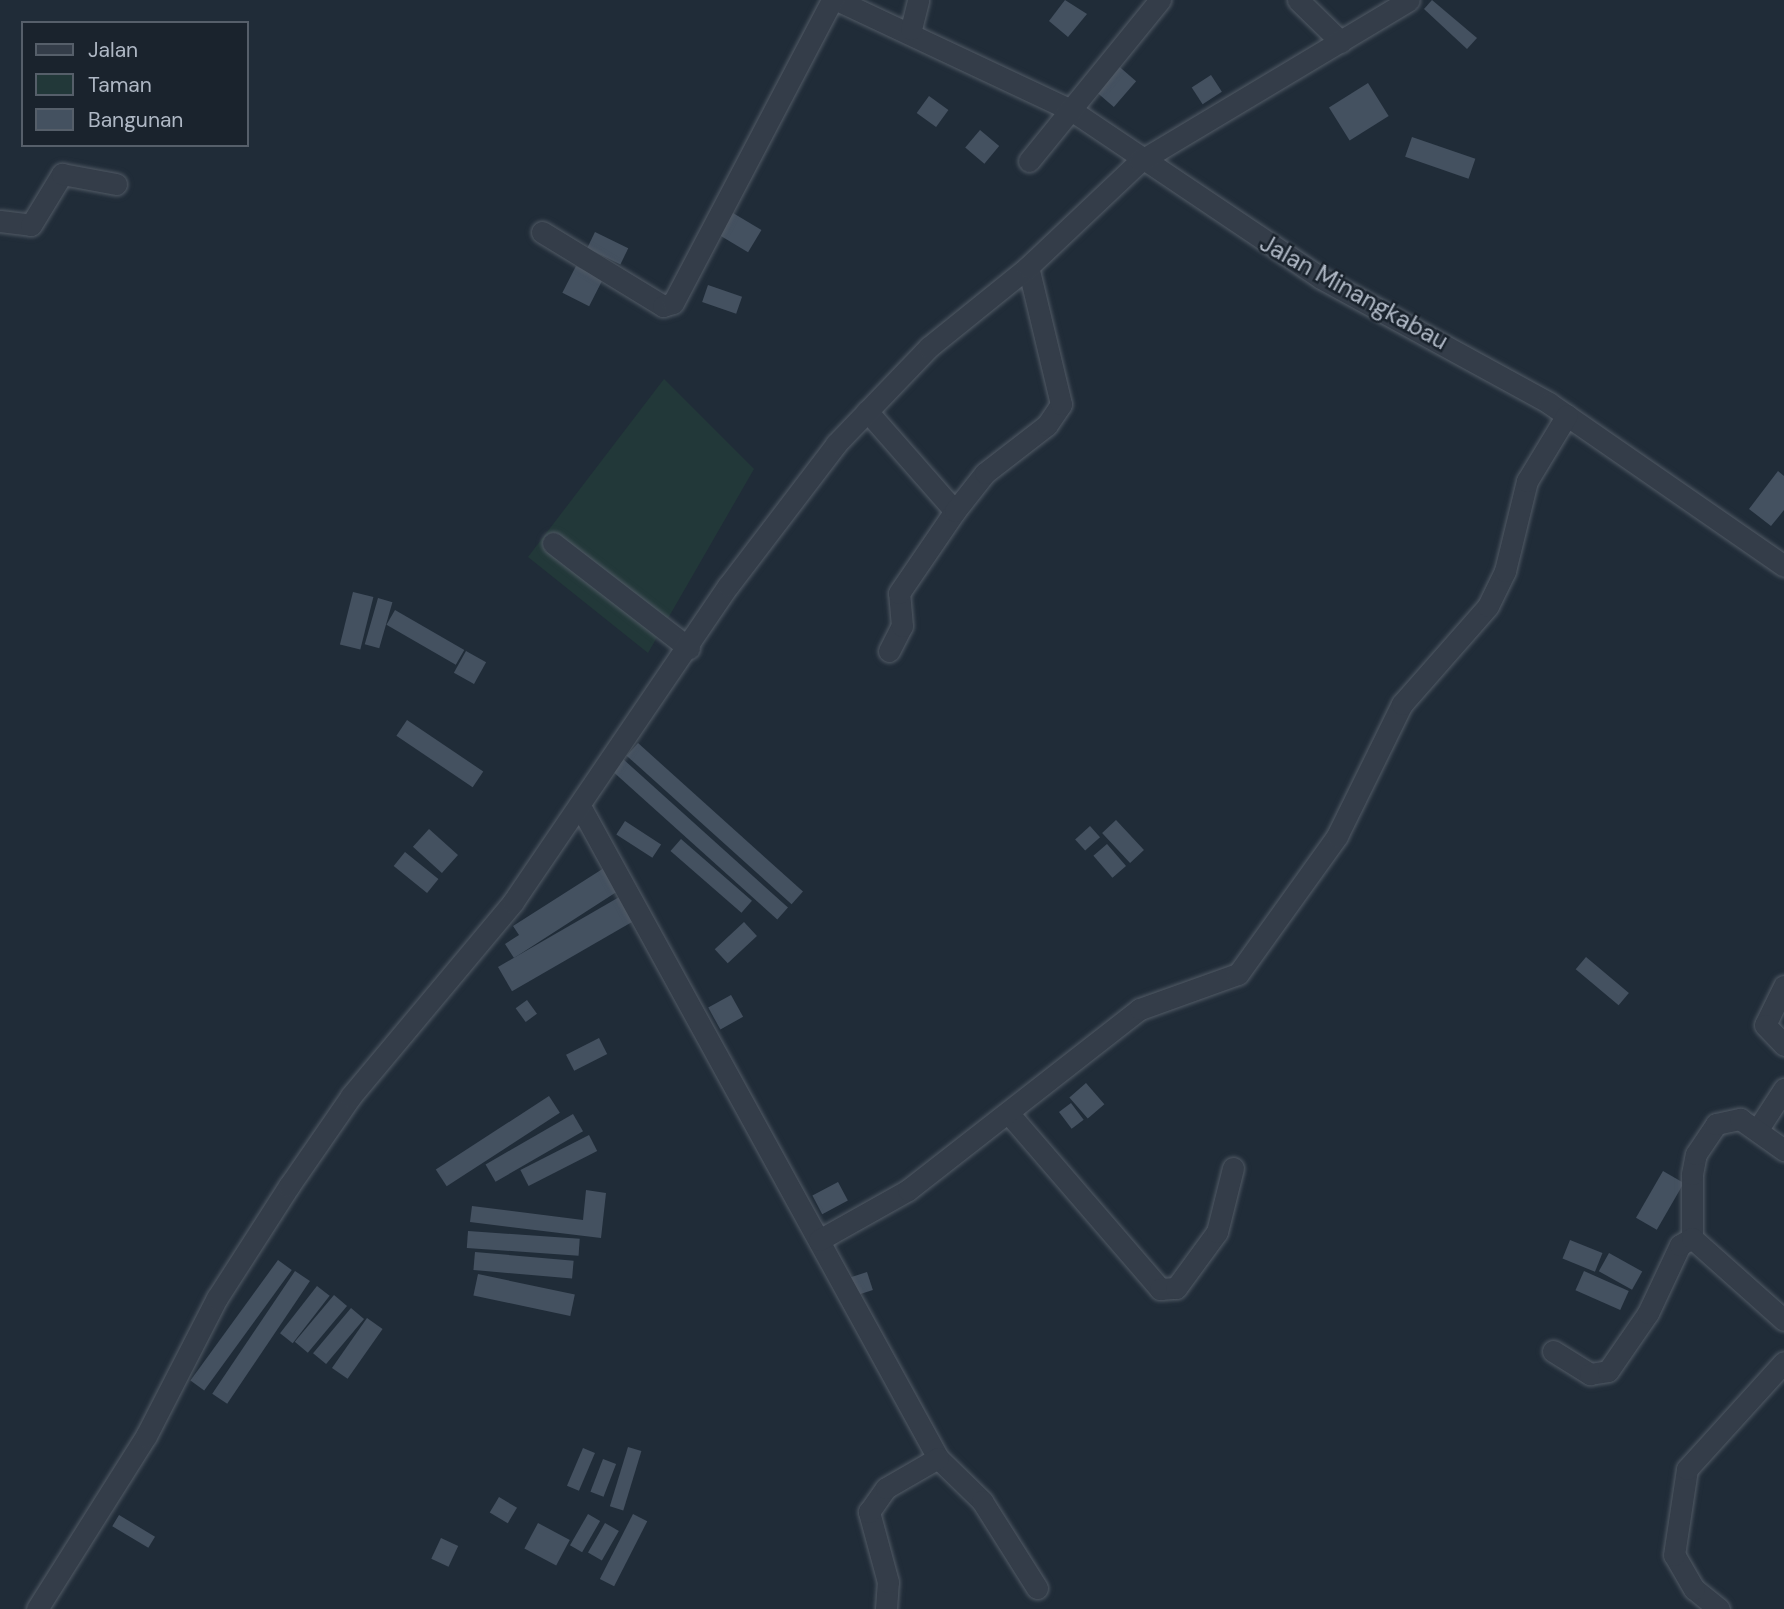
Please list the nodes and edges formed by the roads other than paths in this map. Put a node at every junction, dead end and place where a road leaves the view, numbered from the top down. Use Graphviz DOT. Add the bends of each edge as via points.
graph roads {
  1 [pos="835,0"];
  2 [pos="918,0"];
  3 [pos="1160,0"];
  4 [pos="1298,0"];
  5 [pos="1409,0"];
  6 [pos="911,29"];
  7 [pos="1341,42"];
  8 [pos="1071,110"];
  9 [pos="1029,161"];
  10 [pos="1140,161"];
  11 [pos="116,184"];
  12 [pos="0,221"];
  13 [pos="542,232"];
  14 [pos="1028,267"];
  15 [pos="867,411"];
  16 [pos="1567,415"];
  17 [pos="955,511"];
  18 [pos="553,542"];
  19 [pos="1784,566"];
  20 [pos="689,648"];
  21 [pos="889,651"];
  22 [pos="580,806"];
  23 [pos="1784,986"];
  24 [pos="1784,1045"];
  25 [pos="1784,1089"];
  26 [pos="1010,1115"];
  27 [pos="1758,1129"];
  28 [pos="1784,1150"];
  29 [pos="1233,1168"];
  30 [pos="1692,1238"];
  31 [pos="819,1240"];
  32 [pos="1782,1315"];
  33 [pos="1553,1351"];
  34 [pos="1784,1362"];
  35 [pos="939,1458"];
  36 [pos="1037,1588"];
  37 [pos="37,1609"];
  38 [pos="887,1609"];
  39 [pos="1719,1609"];
  1 -- 6 [label="street, Jalan Minangkabau"];
  1 -- 13 [label="street" via="673,303 663,306"];
  2 -- 6 [label="street"];
  3 -- 8 [label="street"];
  4 -- 7 [label="street"];
  5 -- 7 [label="street"];
  6 -- 8 [label="street, Jalan Minangkabau"];
  7 -- 10 [label="street"];
  8 -- 9 [label="street"];
  8 -- 10 [label="street, Jalan Minangkabau"];
  10 -- 14 [label="street"];
  10 -- 16 [label="street, Jalan Minangkabau" via="1321,278"];
  11 -- 12 [label="street" via="62,174 31,225"];
  14 -- 15 [label="street" via="978,303"];
  14 -- 17 [label="street" via="1061,404 1047,425 985,473"];
  15 -- 17 [label="street"];
  15 -- 20 [label="street" via="788,504"];
  16 -- 19 [label="street, Jalan Minangkabau"];
  16 -- 26 [label="street" via="1527,481 1505,571 1488,606 1402,704 1337,836 1267,937 1227,982 1140,1009"];
  17 -- 21 [label="street" via="899,593 902,626"];
  18 -- 20 [label="street"];
  20 -- 22 [label="street"];
  22 -- 31 [label="street"];
  22 -- 37 [label="street" via="289,1186 217,1298 146,1436"];
  23 -- 24 [label="street" via="1765,1025"];
  25 -- 27 [label="street"];
  26 -- 29 [label="street" via="1160,1289 1176,1288 1217,1232"];
  26 -- 31 [label="street" via="908,1190"];
  27 -- 28 [label="street"];
  27 -- 30 [label="street" via="1726,1118 1702,1141 1690,1186"];
  30 -- 32 [label="street"];
  30 -- 33 [label="street" via="1680,1245 1648,1312 1608,1371 1590,1374"];
  31 -- 35 [label="street"];
  34 -- 39 [label="street" via="1687,1469 1674,1555 1694,1589"];
  35 -- 36 [label="street" via="982,1501"];
  35 -- 38 [label="street" via="886,1488 869,1512 888,1581"];
}
